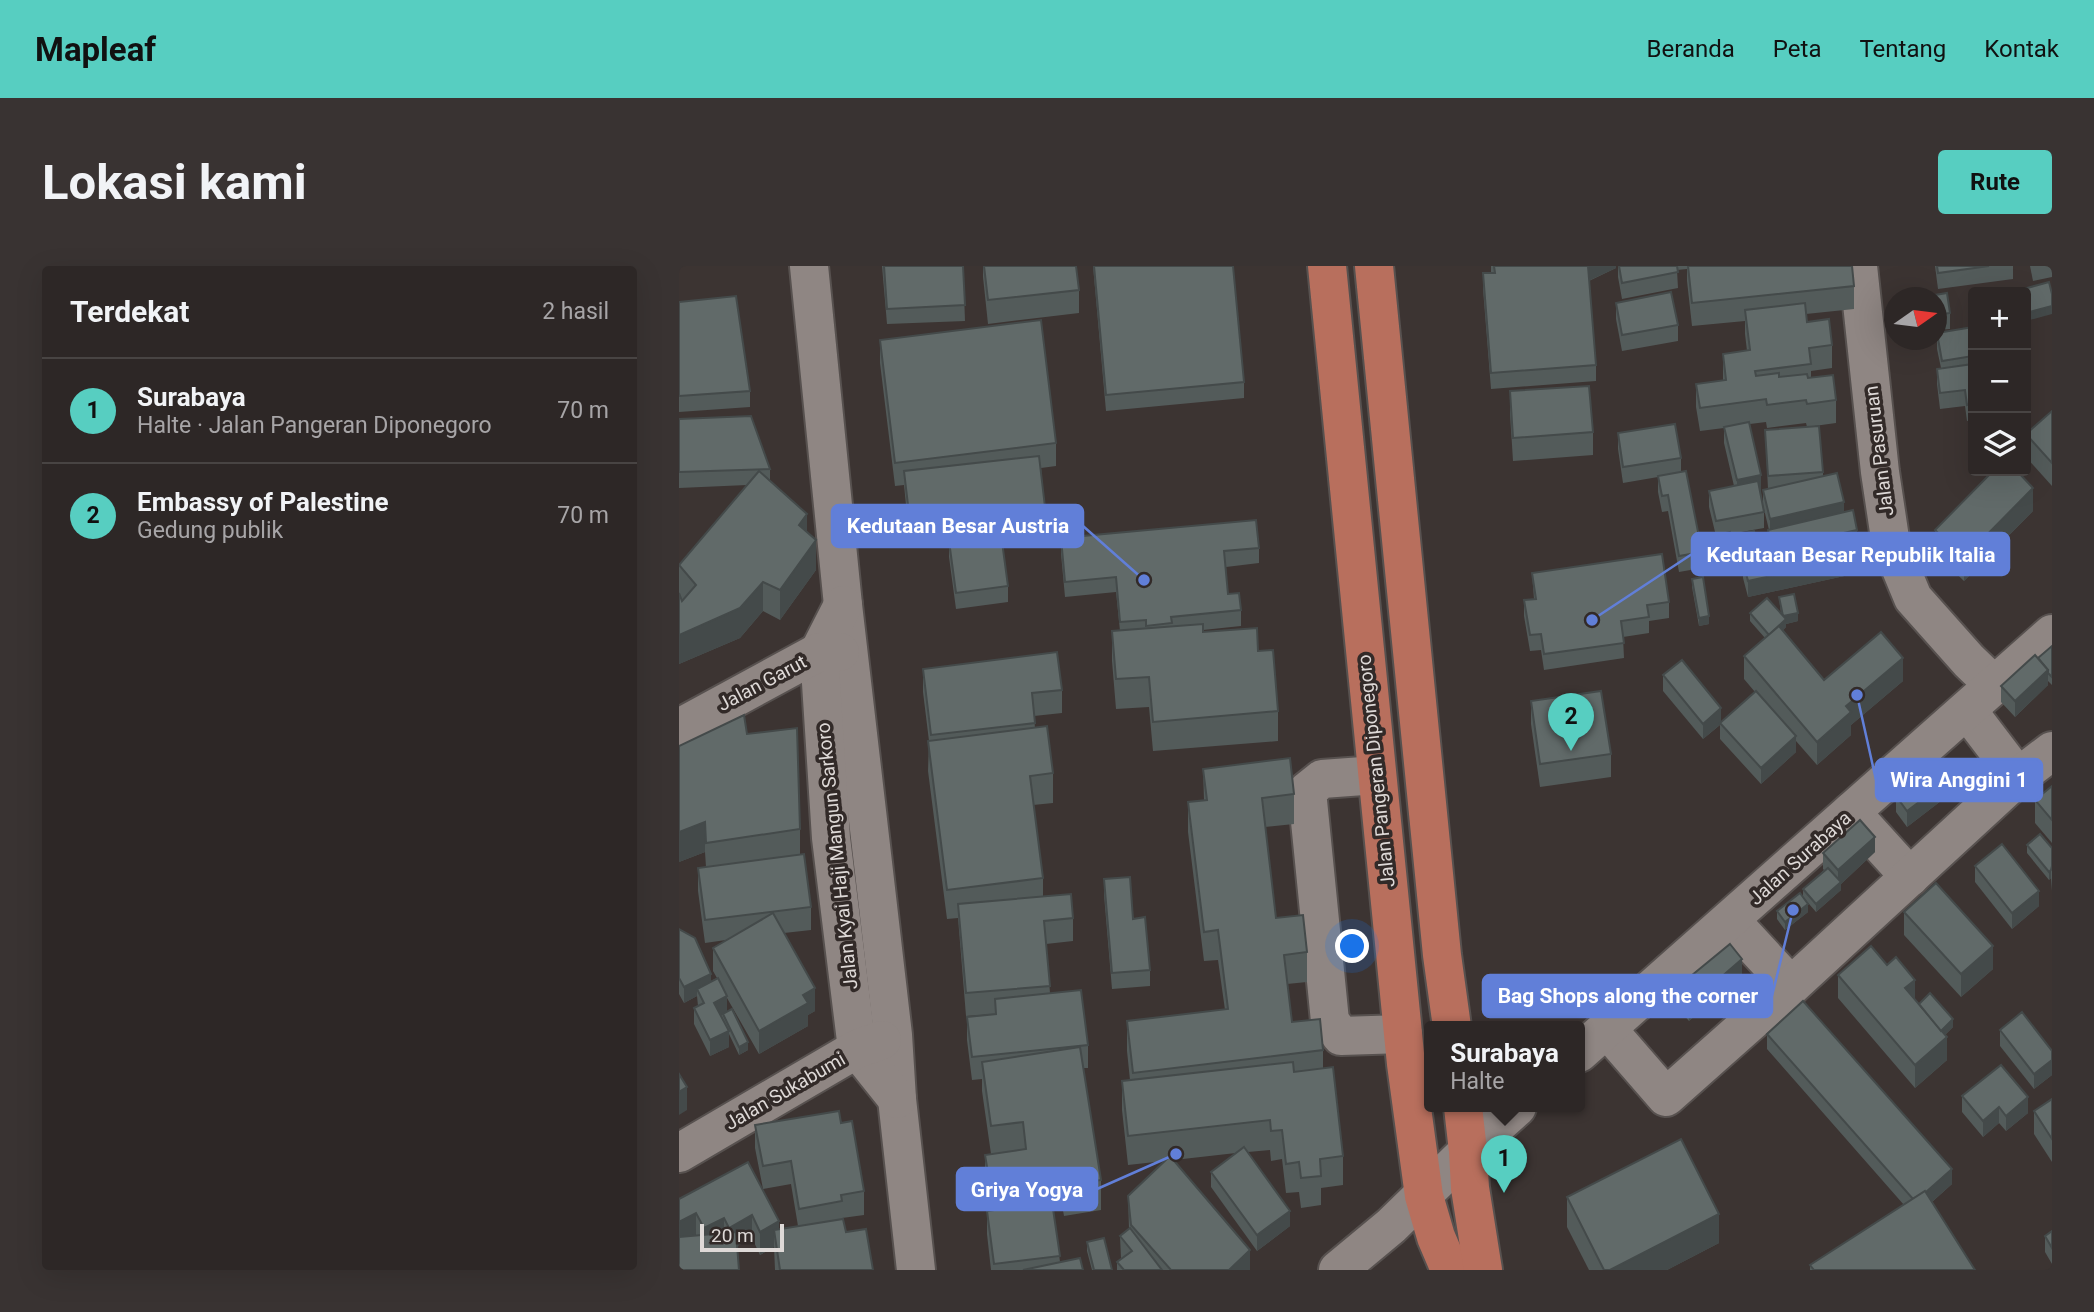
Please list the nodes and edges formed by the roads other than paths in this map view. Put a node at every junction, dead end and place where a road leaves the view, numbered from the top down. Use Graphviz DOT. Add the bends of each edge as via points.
graph roads {
  1 [pos="809,266"];
  2 [pos="1328,266"];
  3 [pos="1374,266"];
  4 [pos="1858,266"];
  5 [pos="1382,356"];
  6 [pos="1337,372"];
  7 [pos="2052,634"];
  8 [pos="834,652"];
  9 [pos="679,728"];
  10 [pos="1993,732"];
  11 [pos="2052,751"];
  12 [pos="1377,775"];
  13 [pos="870,833"];
  14 [pos="831,838"];
  15 [pos="1881,845"];
  16 [pos="1763,956"];
  17 [pos="1451,1021"];
  18 [pos="1403,1034"];
  19 [pos="893,1035"];
  20 [pos="1593,1041"];
  21 [pos="857,1049"];
  22 [pos="897,1099"];
  23 [pos="1464,1112"];
  24 [pos="1511,1112"];
  25 [pos="1468,1151"];
  26 [pos="679,1153"];
  27 [pos="1424,1196"];
  28 [pos="916,1270"];
  29 [pos="1338,1270"];
  30 [pos="1450,1270"];
  31 [pos="1483,1270"];
  1 -- 8 [label="street" via="843,605"];
  2 -- 6 [label="main road, Jalan Pangeran Diponegoro"];
  3 -- 5 [label="main road"];
  4 -- 10 [label="street, Jalan Pasuruan" via="1891,545 1913,598 1969,661"];
  5 -- 6 [label="main road" via="1369,381 1350,381"];
  5 -- 17 [label="main road"];
  6 -- 12 [label="main road, Jalan Pangeran Diponegoro"];
  7 -- 10 [label="street, Jalan Surabaya"];
  8 -- 9 [label="street, Jalan Garut"];
  8 -- 13 [label="street, Jalan Kyai Haji Mangun Sarkoro"];
  8 -- 14 [label="street, Jalan Kyai Haji Mangun Sarkoro"];
  10 -- 11 [label="street"];
  10 -- 15 [label="street, Jalan Surabaya"];
  10 -- 15 [label="street"];
  12 -- 18 [label="main road, Jalan Pangeran Diponegoro"];
  12 -- 18 [label="street" via="1322,779 1307,791 1329,1021 1341,1036"];
  13 -- 14 [label="street"];
  13 -- 19 [label="street, Jalan Kyai Haji Mangun Sarkoro"];
  14 -- 21 [label="street, Jalan Kyai Haji Mangun Sarkoro"];
  15 -- 16 [label="street, Jalan Surabaya"];
  15 -- 16 [label="street"];
  16 -- 20 [label="street, Jalan Surabaya"];
  16 -- 20 [label="street" via="1666,1097 1643,1070"];
  18 -- 27 [label="main road, Jalan Pangeran Diponegoro"];
  19 -- 21 [label="street, Jalan Sukabumi"];
  19 -- 22 [label="street, Jalan Kyai Haji Mangun Sarkoro"];
  21 -- 22 [label="street"];
  21 -- 26 [label="street, Jalan Sukabumi"];
  22 -- 28 [label="street, Jalan Kyai Haji Mangun Sarkoro"];
  23 -- 25 [label="main road"];
  24 -- 25 [label="street"];
  25 -- 27 [label="street"];
  25 -- 31 [label="main road"];
  27 -- 29 [label="street"];
  27 -- 30 [label="main road, Jalan Pangeran Diponegoro"];
}
